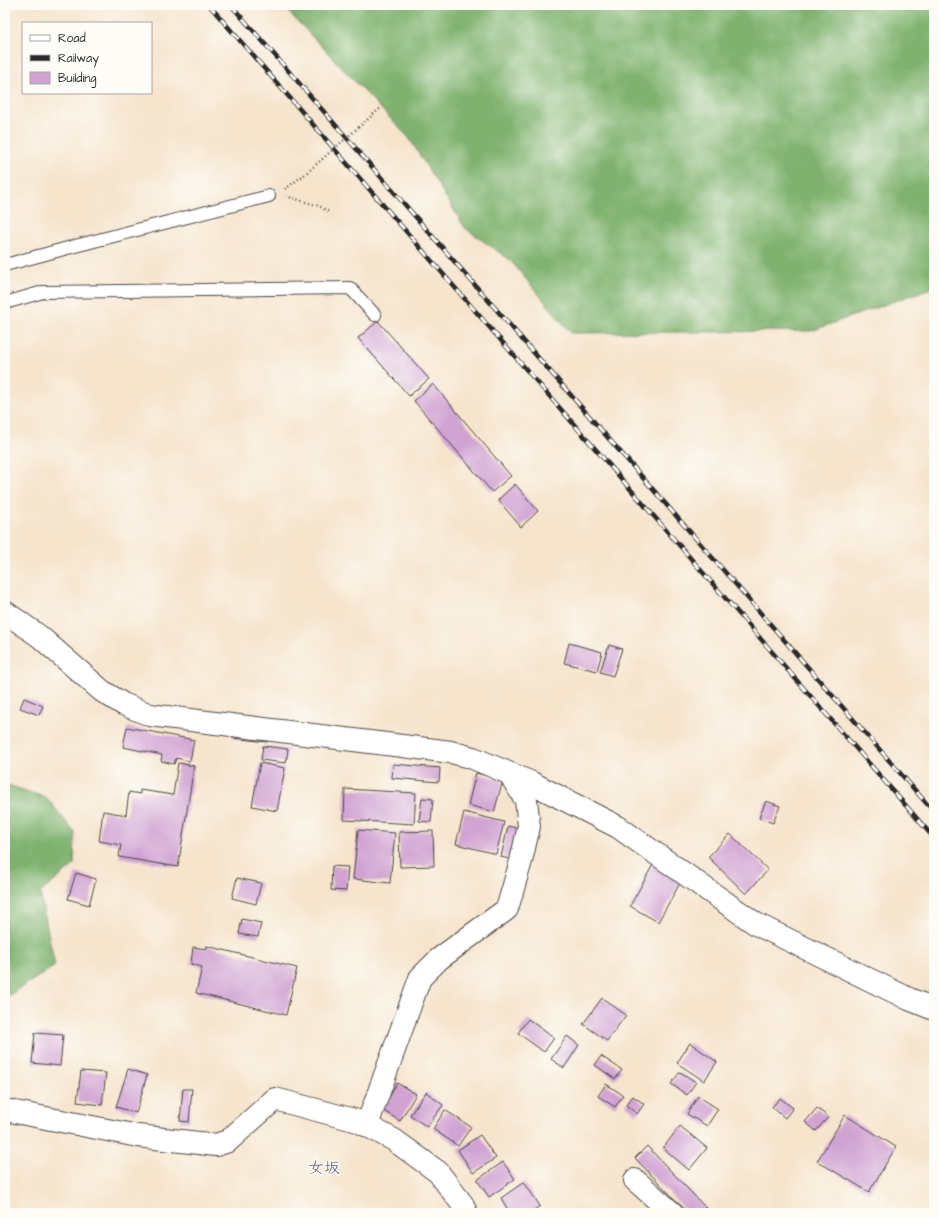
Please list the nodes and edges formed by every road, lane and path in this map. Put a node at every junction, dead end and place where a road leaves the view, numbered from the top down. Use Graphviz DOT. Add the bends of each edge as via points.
graph roads {
  1 [pos="382,107"];
  2 [pos="285,189"];
  3 [pos="284,195"];
  4 [pos="270,196"];
  5 [pos="329,212"];
  6 [pos="5,266"];
  7 [pos="5,303"];
  8 [pos="376,315"];
  9 [pos="5,612"];
  10 [pos="510,775"];
  11 [pos="934,1009"];
  12 [pos="5,1110"];
  13 [pos="367,1125"];
  14 [pos="635,1180"];
  15 [pos="466,1213"];
  16 [pos="672,1213"];
  1 -- 2 [label="path, bridge"];
  3 -- 5 [label="path" via="319,206"];
  4 -- 6 [label="lane"];
  7 -- 8 [label="lane" via="44,292 350,288"];
  9 -- 10 [label="street" via="39,636 102,691 123,704 150,715 450,752 472,758"];
  10 -- 11 [label="street" via="532,782 618,827 756,924"];
  10 -- 13 [label="street" via="526,800 529,826 522,861 507,909 439,959 420,978"];
  12 -- 13 [label="street" via="138,1136 216,1145 228,1141 275,1099"];
  13 -- 15 [label="street" via="394,1140 438,1172"];
  14 -- 16 [label="street"];
}
